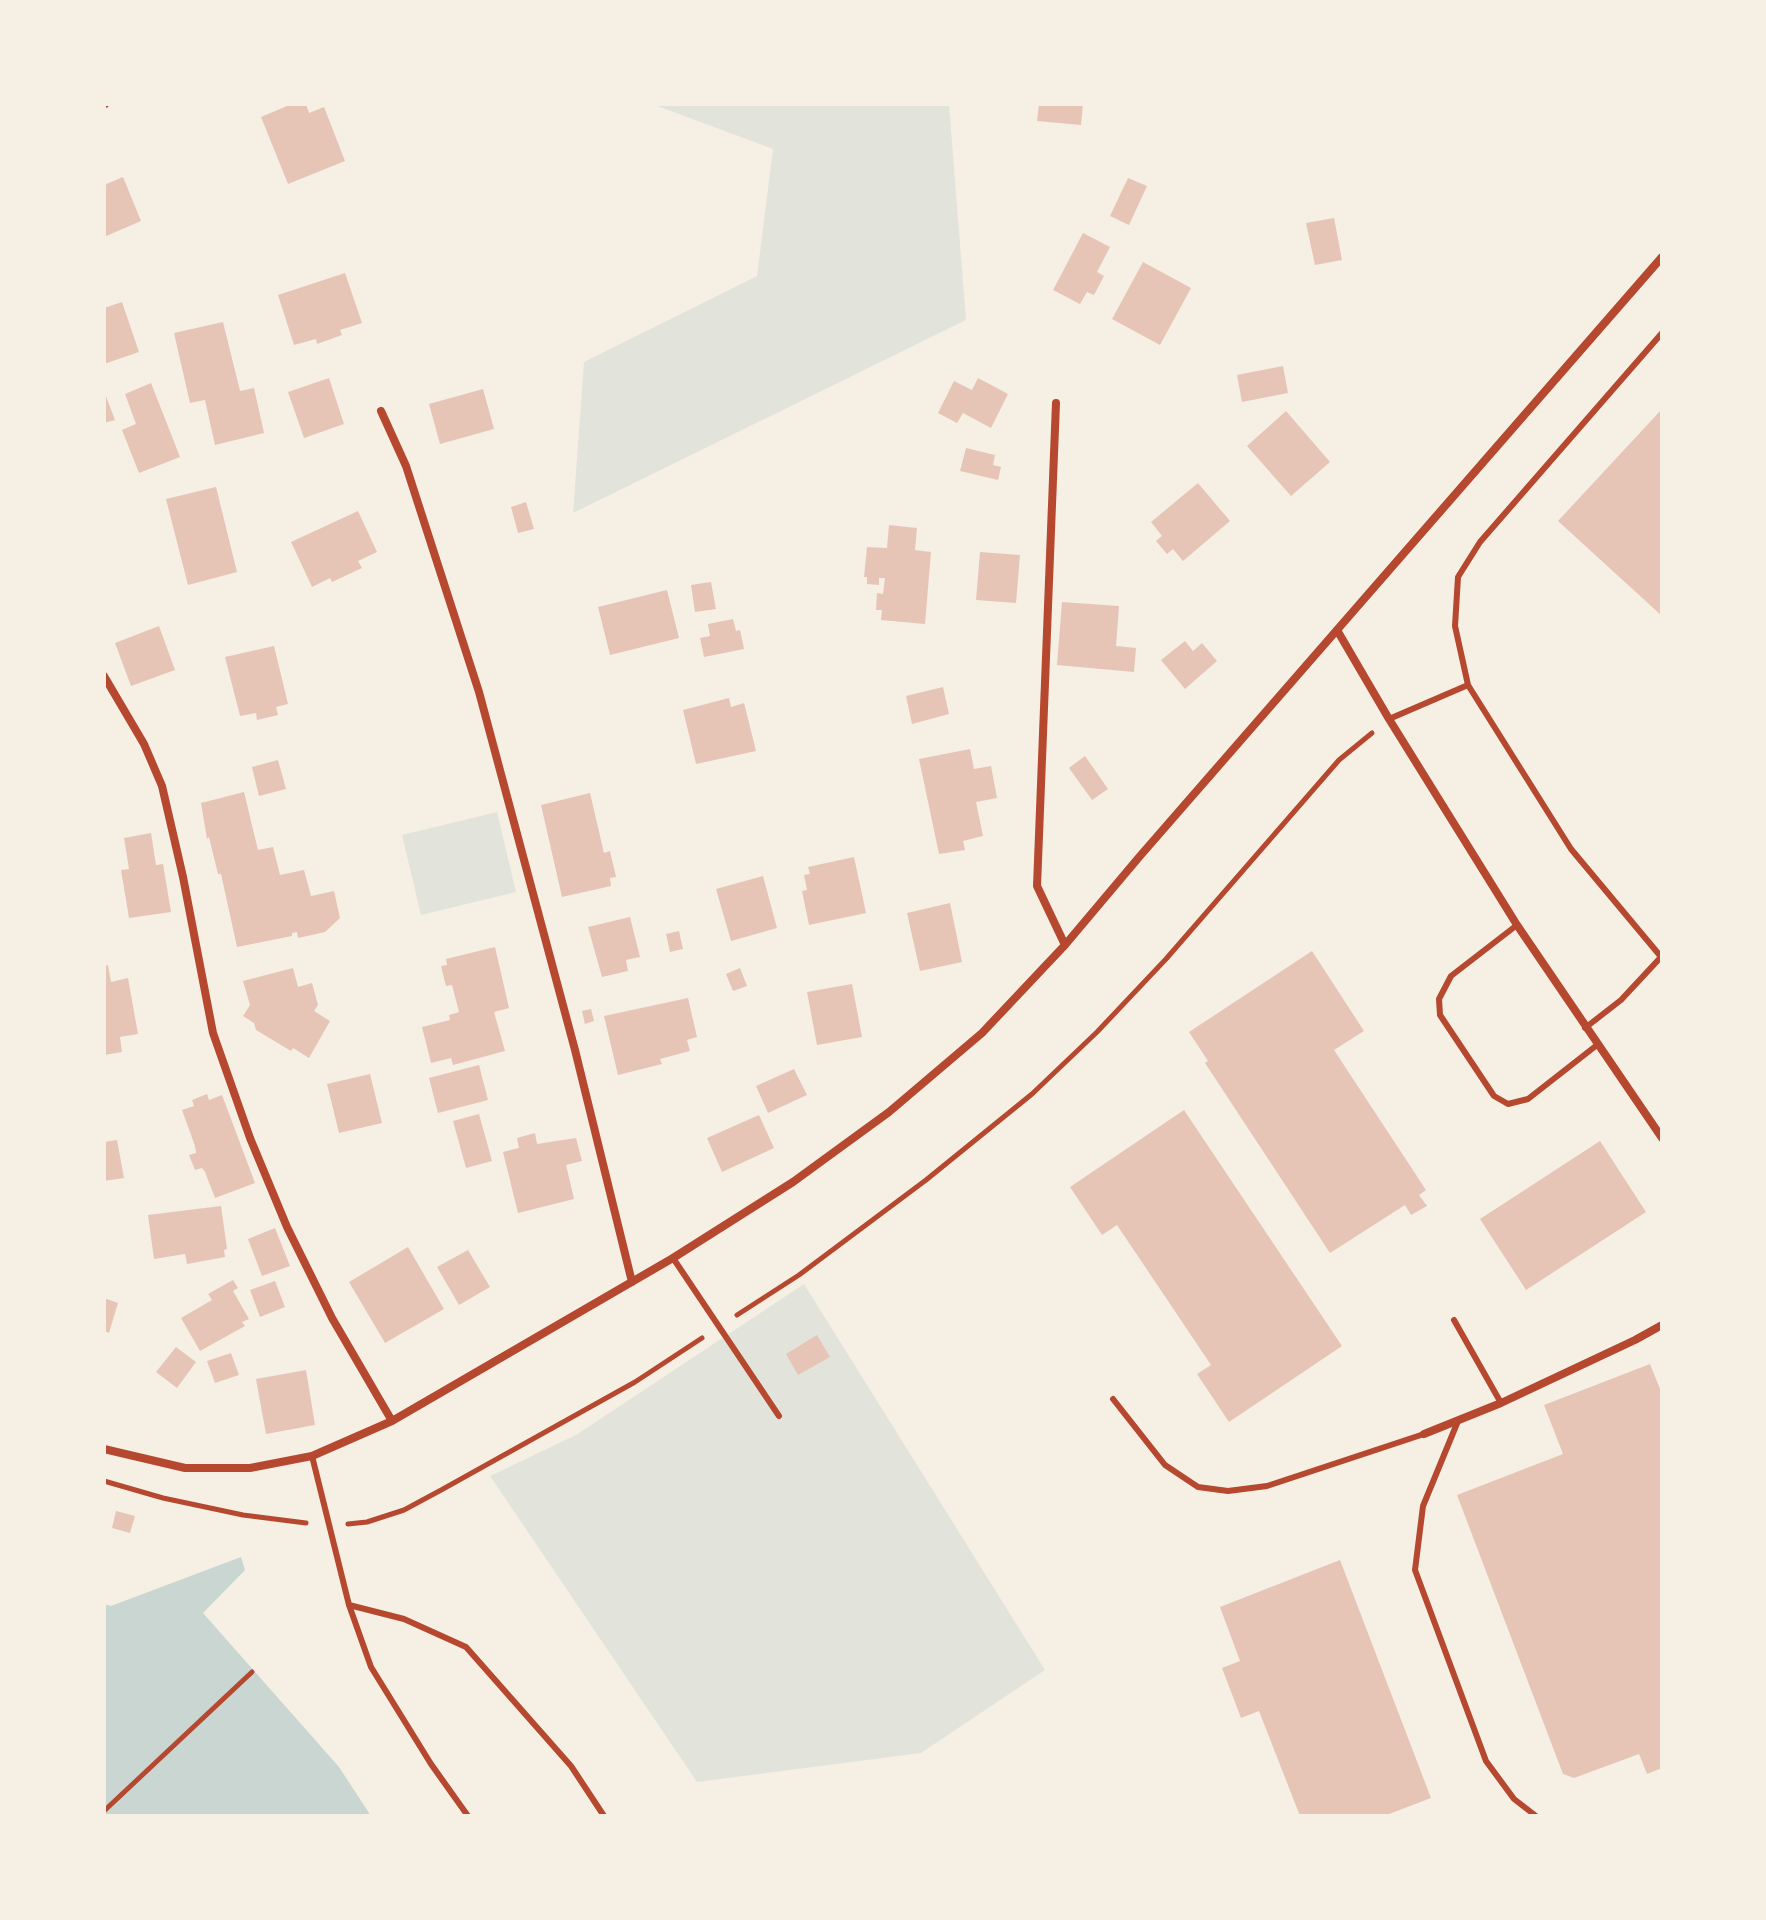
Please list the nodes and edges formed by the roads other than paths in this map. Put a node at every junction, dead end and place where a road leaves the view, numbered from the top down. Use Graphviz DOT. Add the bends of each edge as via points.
graph roads {
  1 [pos="1662,257"];
  2 [pos="1662,333"];
  3 [pos="1056,403"];
  4 [pos="381,411"];
  5 [pos="1337,630"];
  6 [pos="104,676"];
  7 [pos="1468,685"];
  8 [pos="1389,719"];
  9 [pos="1517,925"];
  10 [pos="1065,945"];
  11 [pos="1662,957"];
  12 [pos="1585,1028"];
  13 [pos="1597,1045"];
  14 [pos="1662,1138"];
  15 [pos="673,1258"];
  16 [pos="632,1282"];
  17 [pos="1454,1320"];
  18 [pos="1662,1325"];
  19 [pos="1113,1399"];
  20 [pos="1501,1403"];
  21 [pos="779,1416"];
  22 [pos="392,1421"];
  23 [pos="1458,1421"];
  24 [pos="1424,1434"];
  25 [pos="104,1449"];
  26 [pos="312,1456"];
  27 [pos="349,1605"];
  28 [pos="468,1816"];
  29 [pos="604,1816"];
  30 [pos="1536,1816"];
  1 -- 5 [label="street"];
  2 -- 7 [label="lane" via="1480,542 1458,577 1455,626"];
  3 -- 10 [label="street" via="1037,886"];
  4 -- 16 [label="street" via="406,466 479,692"];
  5 -- 8 [label="street"];
  5 -- 10 [label="street"];
  6 -- 22 [label="street" via="162,786 213,1033 250,1138 332,1318"];
  7 -- 8 [label="lane"];
  7 -- 11 [label="lane" via="1571,849"];
  8 -- 9 [label="street"];
  9 -- 12 [label="street"];
  9 -- 13 [label="lane" via="1451,976 1439,999 1440,1015 1494,1096 1508,1104 1528,1099"];
  10 -- 15 [label="street" via="982,1033 889,1112 793,1182"];
  11 -- 12 [label="lane"];
  12 -- 13 [label="street"];
  13 -- 14 [label="street"];
  15 -- 16 [label="street"];
  15 -- 21 [label="lane"];
  16 -- 22 [label="street"];
  17 -- 20 [label="lane"];
  18 -- 20 [label="street"];
  19 -- 24 [label="lane" via="1165,1465 1198,1487 1228,1491 1267,1486"];
  20 -- 23 [label="street"];
  22 -- 26 [label="street"];
  23 -- 24 [label="street"];
  23 -- 30 [label="lane" via="1423,1506 1415,1570 1486,1761 1514,1799"];
  25 -- 26 [label="street" via="185,1468 250,1468"];
  26 -- 27 [label="lane"];
  27 -- 28 [label="lane" via="371,1667"];
  27 -- 29 [label="lane" via="404,1619 466,1647 571,1766"];
}
